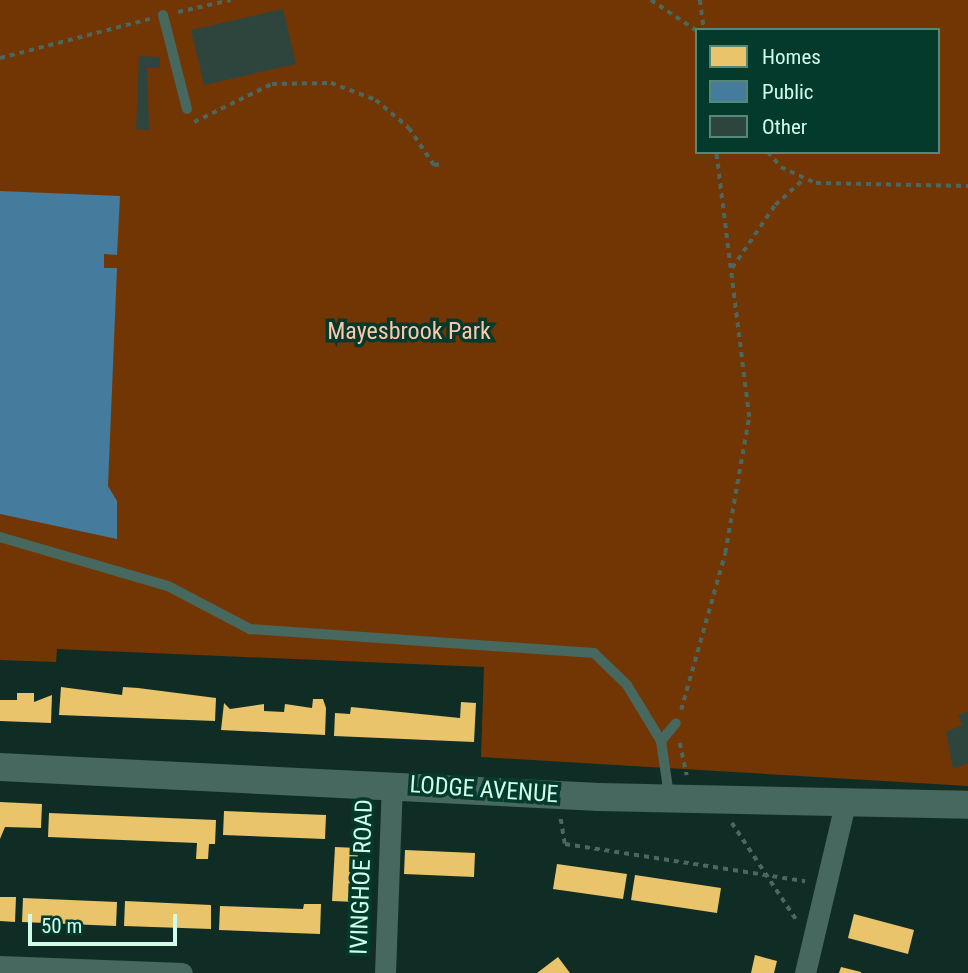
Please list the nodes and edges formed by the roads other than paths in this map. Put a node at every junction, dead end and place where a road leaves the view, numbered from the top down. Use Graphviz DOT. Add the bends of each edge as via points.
graph roads {
  1 [pos="163,15"];
  2 [pos="187,109"];
  3 [pos="0,537"];
  4 [pos="674,727"];
  5 [pos="661,741"];
  6 [pos="0,767"];
  7 [pos="392,784"];
  8 [pos="678,795"];
  9 [pos="846,799"];
  10 [pos="968,805"];
  11 [pos="0,966"];
  12 [pos="182,973"];
  13 [pos="385,973"];
  14 [pos="805,973"];
  1 -- 2 [label="lane"];
  3 -- 5 [label="lane" via="135,574 250,629 594,653 627,685"];
  4 -- 5 [label="lane"];
  5 -- 8 [label="lane"];
  6 -- 7 [label="street, LODGE AVENUE"];
  7 -- 8 [label="street, LODGE AVENUE" via="563,795"];
  7 -- 13 [label="street, IVINGHOE ROAD"];
  8 -- 9 [label="street, LODGE AVENUE"];
  9 -- 10 [label="street, LODGE AVENUE"];
  9 -- 14 [label="street"];
  11 -- 12 [label="street"];
}
